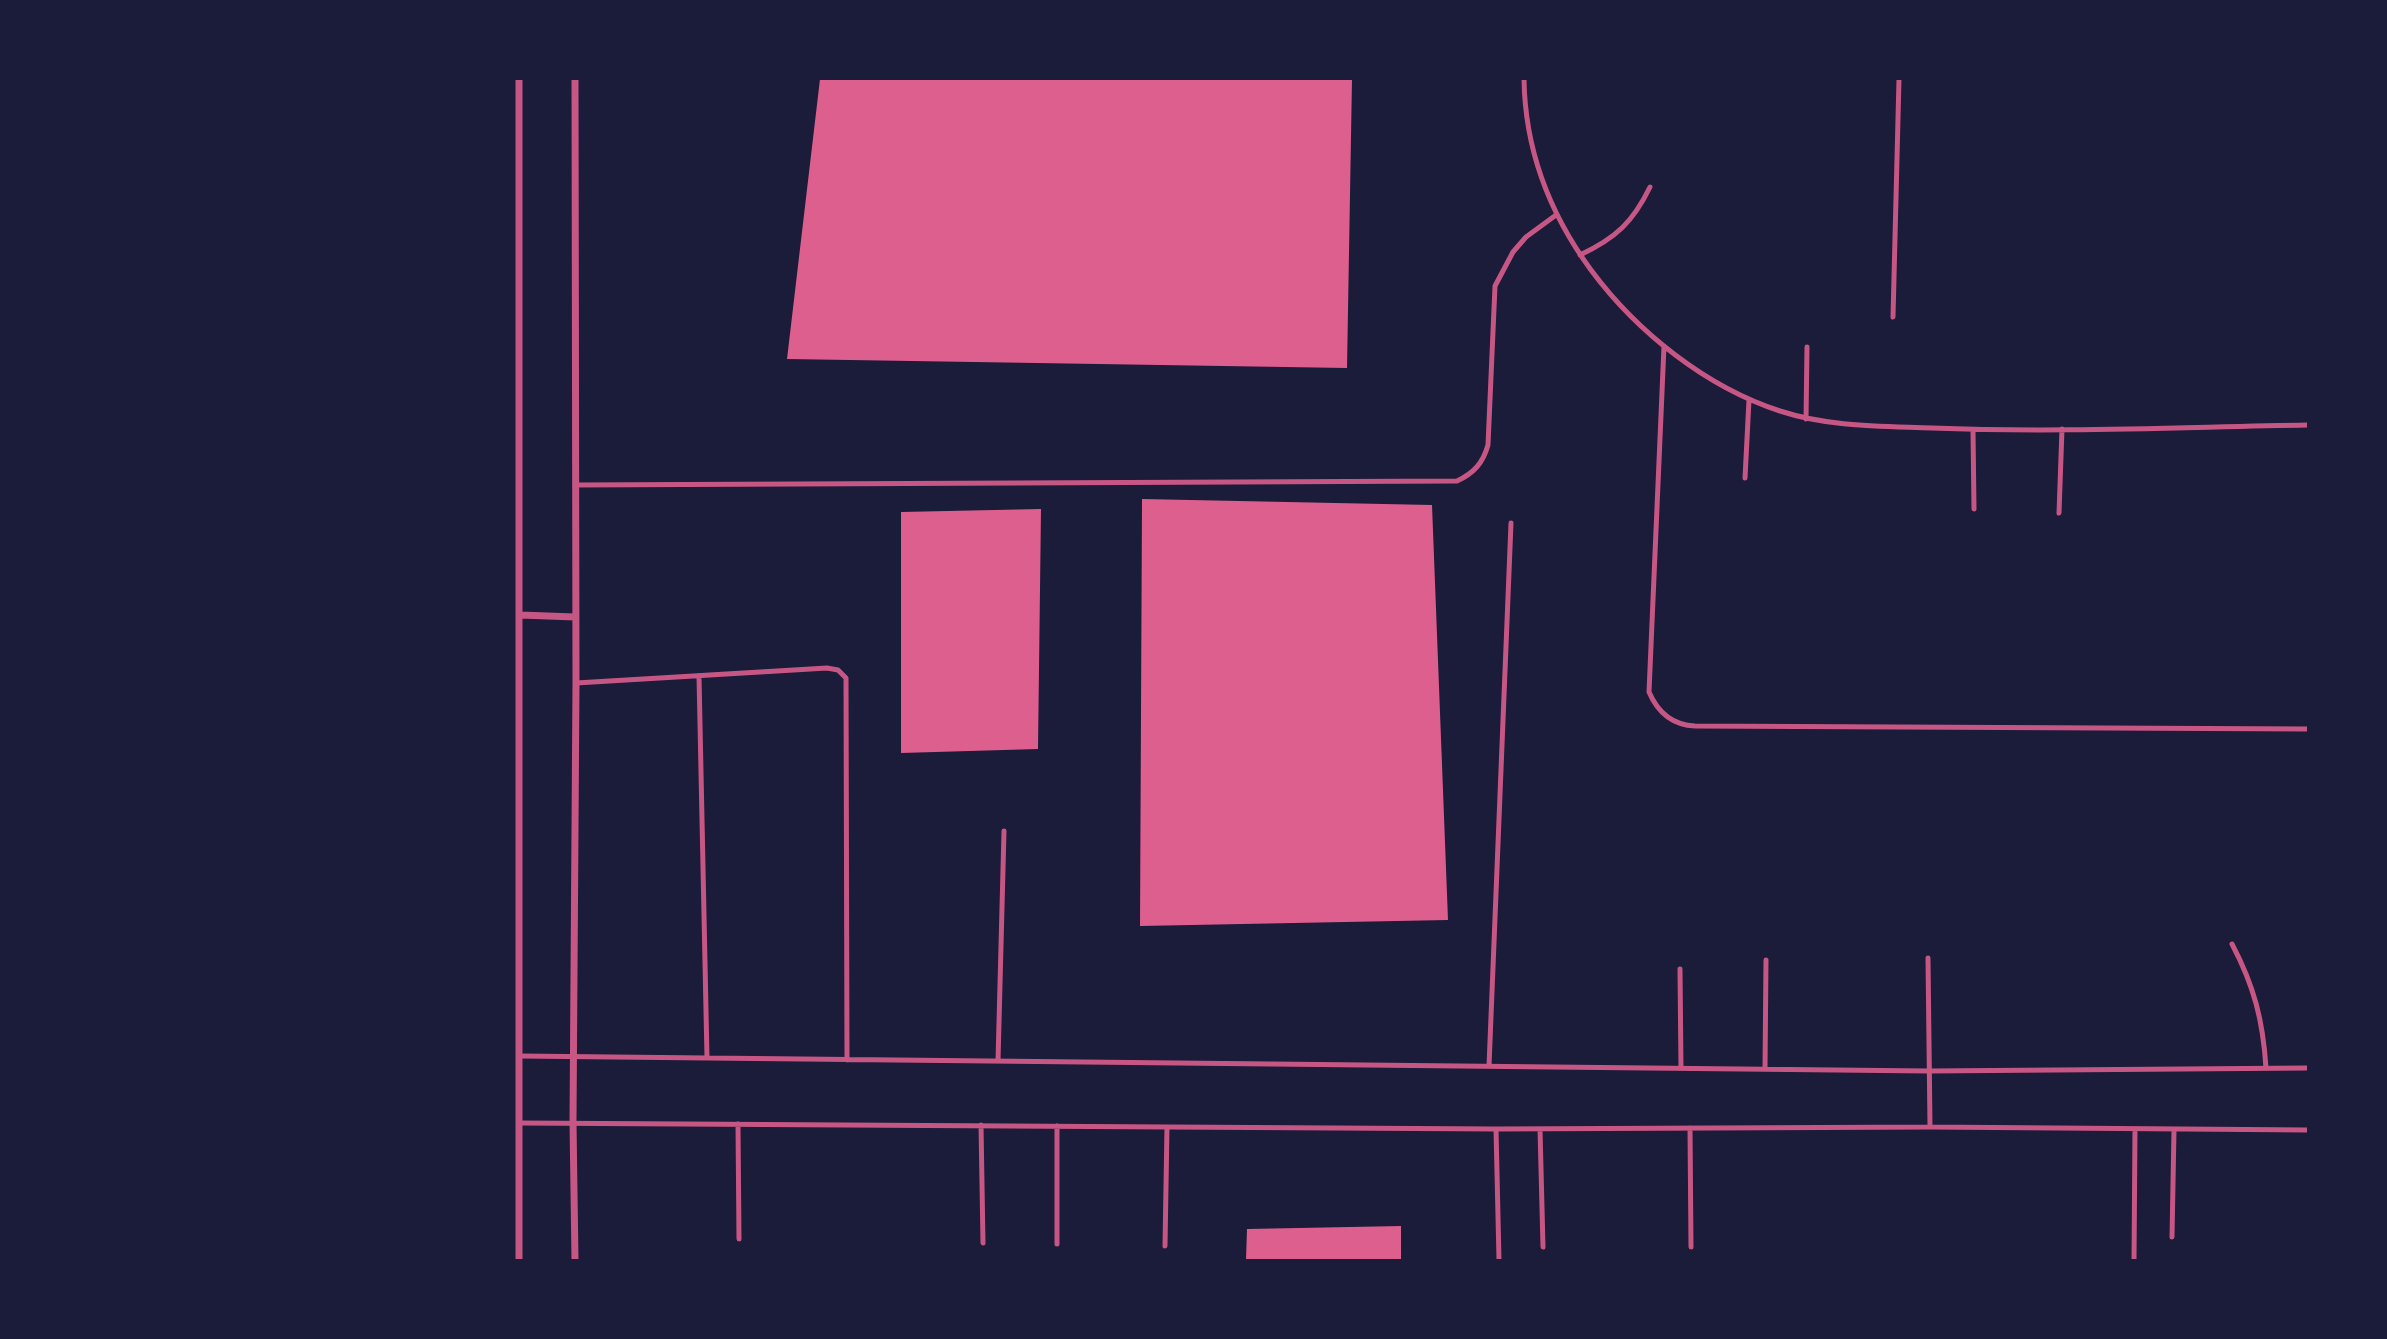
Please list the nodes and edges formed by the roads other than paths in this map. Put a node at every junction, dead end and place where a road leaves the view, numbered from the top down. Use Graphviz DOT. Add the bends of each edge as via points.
graph roads {
  1 [pos="519,79"];
  2 [pos="575,79"];
  3 [pos="1524,79"];
  4 [pos="1899,79"];
  5 [pos="1650,187"];
  6 [pos="1556,215"];
  7 [pos="1580,255"];
  8 [pos="1894,317"];
  9 [pos="1664,346"];
  10 [pos="1807,347"];
  11 [pos="1749,400"];
  12 [pos="1806,419"];
  13 [pos="2308,425"];
  14 [pos="1973,429"];
  15 [pos="2063,429"];
  16 [pos="1745,478"];
  17 [pos="574,485"];
  18 [pos="1974,509"];
  19 [pos="2060,513"];
  20 [pos="1511,523"];
  21 [pos="520,615"];
  22 [pos="575,617"];
  23 [pos="699,676"];
  24 [pos="576,683"];
  25 [pos="2308,729"];
  26 [pos="1004,831"];
  27 [pos="2232,944"];
  28 [pos="1928,958"];
  29 [pos="1766,960"];
  30 [pos="1680,969"];
  31 [pos="520,1056"];
  32 [pos="574,1056"];
  33 [pos="708,1058"];
  34 [pos="847,1060"];
  35 [pos="998,1061"];
  36 [pos="1489,1066"];
  37 [pos="1681,1068"];
  38 [pos="2266,1068"];
  39 [pos="2308,1068"];
  40 [pos="1765,1069"];
  41 [pos="1930,1071"];
  42 [pos="573,1122"];
  43 [pos="520,1123"];
  44 [pos="738,1124"];
  45 [pos="981,1125"];
  46 [pos="1057,1126"];
  47 [pos="1167,1127"];
  48 [pos="1930,1127"];
  49 [pos="1690,1128"];
  50 [pos="1496,1129"];
  51 [pos="1540,1129"];
  52 [pos="2135,1129"];
  53 [pos="2174,1129"];
  54 [pos="2308,1130"];
  55 [pos="2172,1237"];
  56 [pos="739,1239"];
  57 [pos="983,1243"];
  58 [pos="1057,1244"];
  59 [pos="1165,1246"];
  60 [pos="1543,1247"];
  61 [pos="1691,1247"];
  62 [pos="519,1260"];
  63 [pos="575,1260"];
  64 [pos="1499,1260"];
  65 [pos="2134,1260"];
  1 -- 21 [label="street"];
  2 -- 17 [label="street"];
  3 -- 6 [label="lane" via="1524,109 1536,164"];
  4 -- 8 [label="lane"];
  5 -- 7 [label="lane" via="1623,228"];
  6 -- 7 [label="lane"];
  6 -- 17 [label="lane" via="1513,252 1495,286 1488,445 1477,467 1458,481"];
  7 -- 9 [label="lane" via="1604,288"];
  9 -- 11 [label="lane"];
  9 -- 25 [label="lane" via="1649,692 1671,721 1695,726"];
  10 -- 12 [label="lane"];
  11 -- 12 [label="lane"];
  11 -- 16 [label="lane"];
  12 -- 14 [label="lane"];
  13 -- 15 [label="lane"];
  14 -- 15 [label="lane"];
  14 -- 18 [label="lane"];
  15 -- 19 [label="lane"];
  17 -- 22 [label="street"];
  20 -- 36 [label="lane"];
  21 -- 22 [label="street"];
  21 -- 31 [label="street"];
  22 -- 24 [label="street"];
  23 -- 24 [label="lane"];
  23 -- 33 [label="lane"];
  23 -- 34 [label="lane" via="827,668 846,678"];
  24 -- 32 [label="street"];
  26 -- 35 [label="lane"];
  27 -- 38 [label="lane" via="2257,1003"];
  28 -- 41 [label="lane"];
  29 -- 40 [label="lane"];
  30 -- 37 [label="lane"];
  31 -- 32 [label="lane"];
  31 -- 43 [label="street"];
  32 -- 33 [label="lane"];
  32 -- 42 [label="street"];
  33 -- 34 [label="lane"];
  34 -- 35 [label="lane"];
  35 -- 36 [label="lane"];
  36 -- 37 [label="lane"];
  37 -- 40 [label="lane"];
  38 -- 39 [label="lane"];
  38 -- 41 [label="lane"];
  40 -- 41 [label="lane"];
  41 -- 48 [label="lane"];
  42 -- 43 [label="lane"];
  42 -- 44 [label="lane"];
  42 -- 63 [label="street"];
  43 -- 62 [label="street"];
  44 -- 45 [label="lane"];
  44 -- 56 [label="lane"];
  45 -- 46 [label="lane"];
  45 -- 57 [label="lane"];
  46 -- 47 [label="lane"];
  46 -- 58 [label="lane"];
  47 -- 50 [label="lane"];
  47 -- 59 [label="lane"];
  48 -- 49 [label="lane"];
  48 -- 52 [label="lane"];
  49 -- 51 [label="lane"];
  49 -- 61 [label="lane"];
  50 -- 51 [label="lane"];
  50 -- 64 [label="lane"];
  51 -- 60 [label="lane"];
  52 -- 53 [label="lane"];
  52 -- 65 [label="lane"];
  53 -- 54 [label="lane"];
  53 -- 55 [label="lane"];
}
